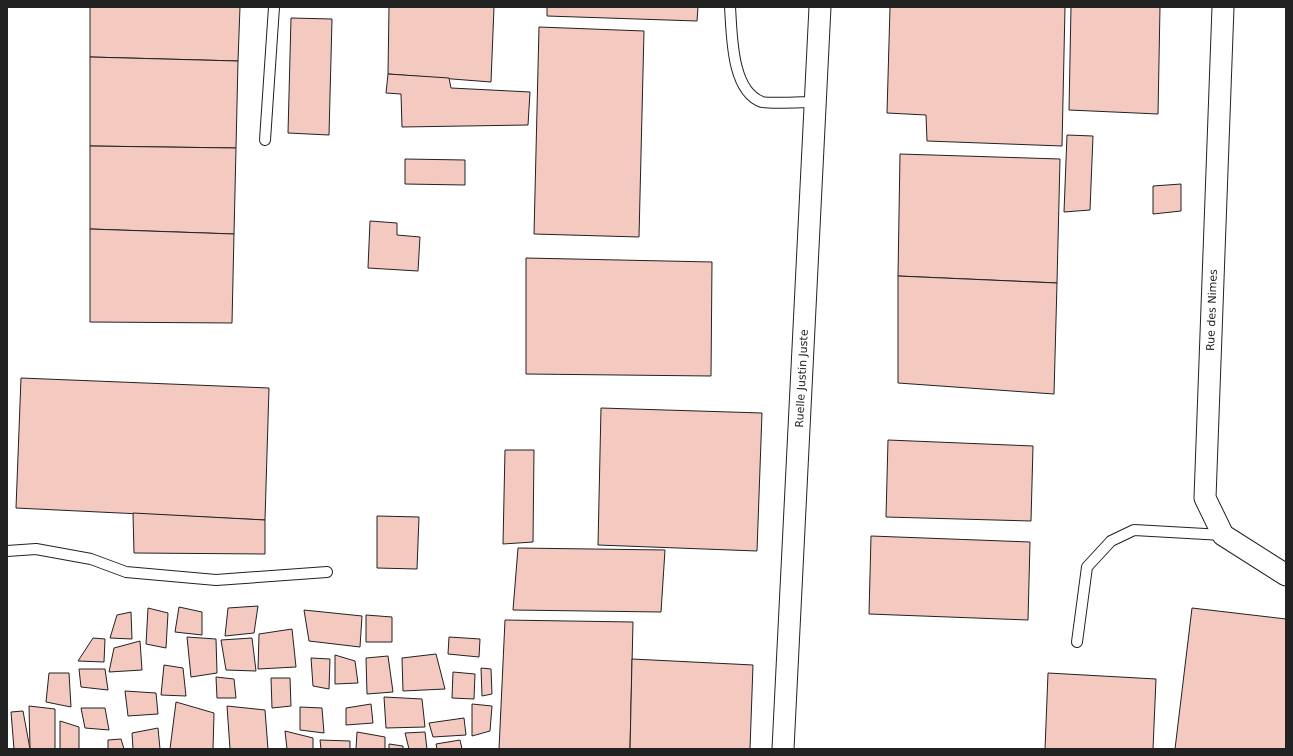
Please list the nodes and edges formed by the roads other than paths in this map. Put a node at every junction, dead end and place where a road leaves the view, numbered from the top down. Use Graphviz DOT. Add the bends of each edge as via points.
graph roads {
  1 [pos="274,7"];
  2 [pos="730,7"];
  3 [pos="820,7"];
  4 [pos="1223,7"];
  5 [pos="815,102"];
  6 [pos="265,140"];
  7 [pos="1223,535"];
  8 [pos="7,551"];
  9 [pos="327,572"];
  10 [pos="1286,575"];
  11 [pos="1077,642"];
  12 [pos="783,749"];
  1 -- 6 [label="lane"];
  2 -- 5 [label="lane" via="735,60 745,90 763,102"];
  3 -- 5 [label="street, Ruelle Justin Juste"];
  4 -- 7 [label="street, Rue des Nimes" via="1205,498"];
  5 -- 12 [label="street, Ruelle Justin Juste"];
  7 -- 10 [label="street"];
  7 -- 11 [label="lane" via="1134,530 1111,541 1086,567"];
  8 -- 9 [label="lane" via="36,549 91,559 126,572 216,580"];
}
